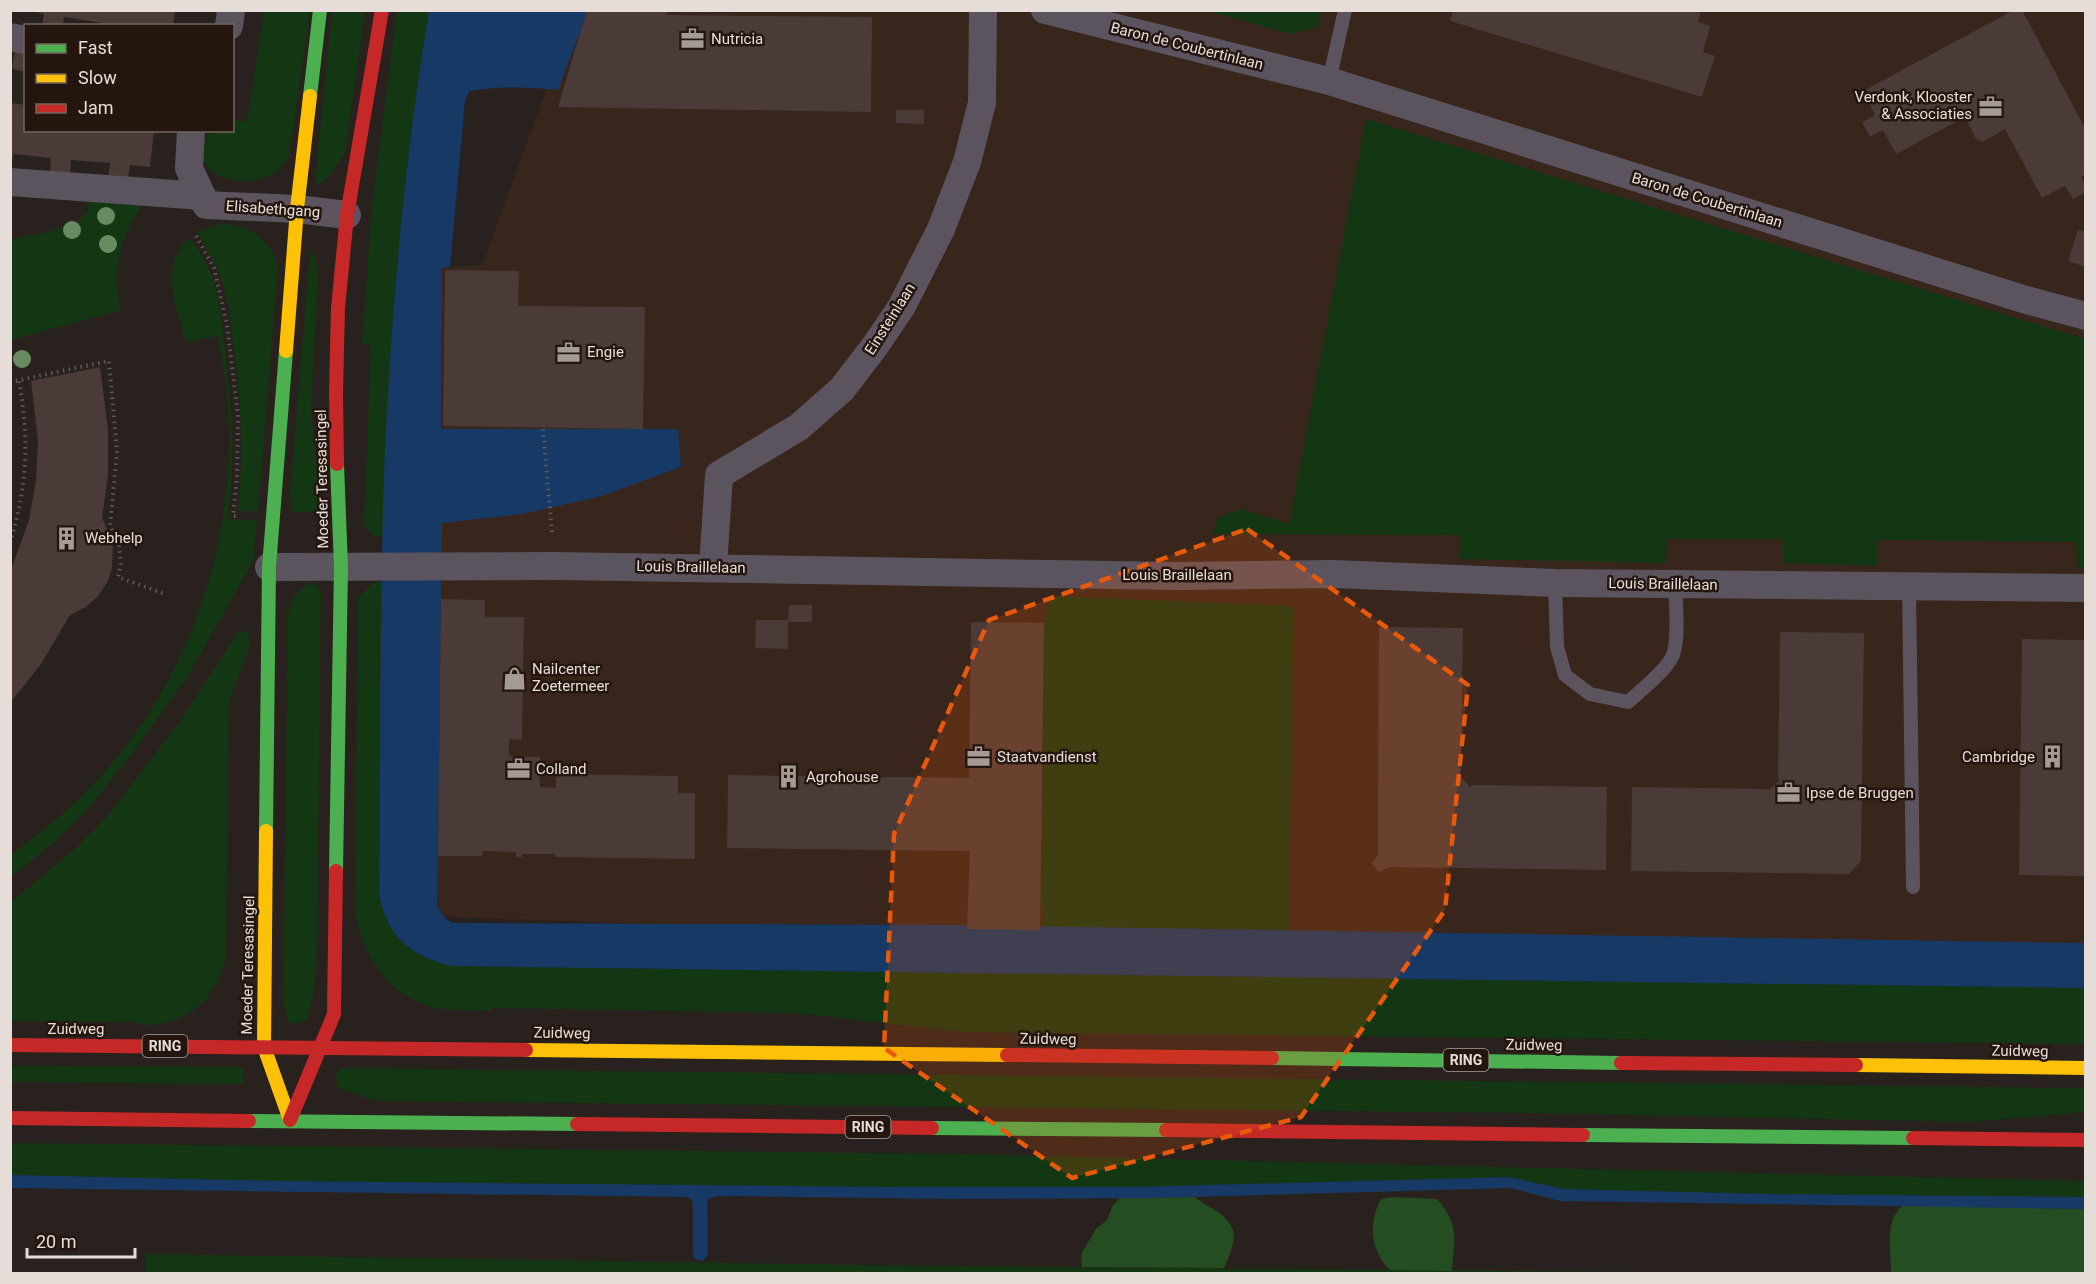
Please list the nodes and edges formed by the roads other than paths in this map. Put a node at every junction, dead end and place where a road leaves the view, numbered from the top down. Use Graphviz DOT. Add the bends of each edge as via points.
graph roads {
  1 [pos="320,10"];
  2 [pos="382,10"];
  3 [pos="983,10"];
  4 [pos="1045,10"];
  5 [pos="1346,10"];
  6 [pos="1329,81"];
  7 [pos="191,132"];
  8 [pos="10,182"];
  9 [pos="201,196"];
  10 [pos="297,209"];
  11 [pos="347,215"];
  12 [pos="2085,316"];
  13 [pos="269,567"];
  14 [pos="348,567"];
  15 [pos="713,568"];
  16 [pos="1555,583"];
  17 [pos="1675,585"];
  18 [pos="1909,586"];
  19 [pos="2085,588"];
  20 [pos="1913,887"];
  21 [pos="10,1045"];
  22 [pos="264,1047"];
  23 [pos="320,1048"];
  24 [pos="2085,1068"];
  25 [pos="10,1118"];
  26 [pos="290,1120"];
  27 [pos="2085,1140"];
  1 -- 10 [label="main road, Moeder Teresasingel"];
  2 -- 11 [label="main road, Moeder Teresasingel"];
  3 -- 15 [label="street, Einsteinlaan" via="982,103 967,162 941,229 902,306 842,389 799,427 719,475"];
  4 -- 6 [label="street, Baron de Coubertinlaan"];
  5 -- 6 [label="lane"];
  6 -- 12 [label="street, Baron de Coubertinlaan"];
  7 -- 9 [label="street" via="189,168"];
  8 -- 9 [label="street"];
  9 -- 10 [label="street, Elisabethgang" via="206,205"];
  10 -- 11 [label="street, Elisabethgang"];
  10 -- 13 [label="main road, Moeder Teresasingel"];
  11 -- 14 [label="main road, Moeder Teresasingel" via="336,382 338,517"];
  13 -- 14 [label="street, Louis Braillelaan"];
  13 -- 22 [label="main road, Moeder Teresasingel"];
  14 -- 15 [label="street, Louis Braillelaan"];
  14 -- 23 [label="main road, Moeder Teresasingel" via="334,1014"];
  15 -- 16 [label="street, Louis Braillelaan" via="1180,576 1333,574"];
  16 -- 17 [label="street, Louis Braillelaan"];
  16 -- 17 [label="lane" via="1557,647 1565,675 1590,694 1628,702 1652,682 1673,655"];
  17 -- 18 [label="street, Louis Braillelaan"];
  18 -- 19 [label="street, Louis Braillelaan"];
  18 -- 20 [label="lane"];
  21 -- 22 [label="main road, Zuidweg / RING"];
  22 -- 23 [label="main road, Zuidweg / RING"];
  22 -- 26 [label="main road, Moeder Teresasingel"];
  23 -- 24 [label="main road, Zuidweg / RING"];
  23 -- 26 [label="main road, Moeder Teresasingel"];
  25 -- 26 [label="main road, RING"];
  26 -- 27 [label="main road, RING"];
}
